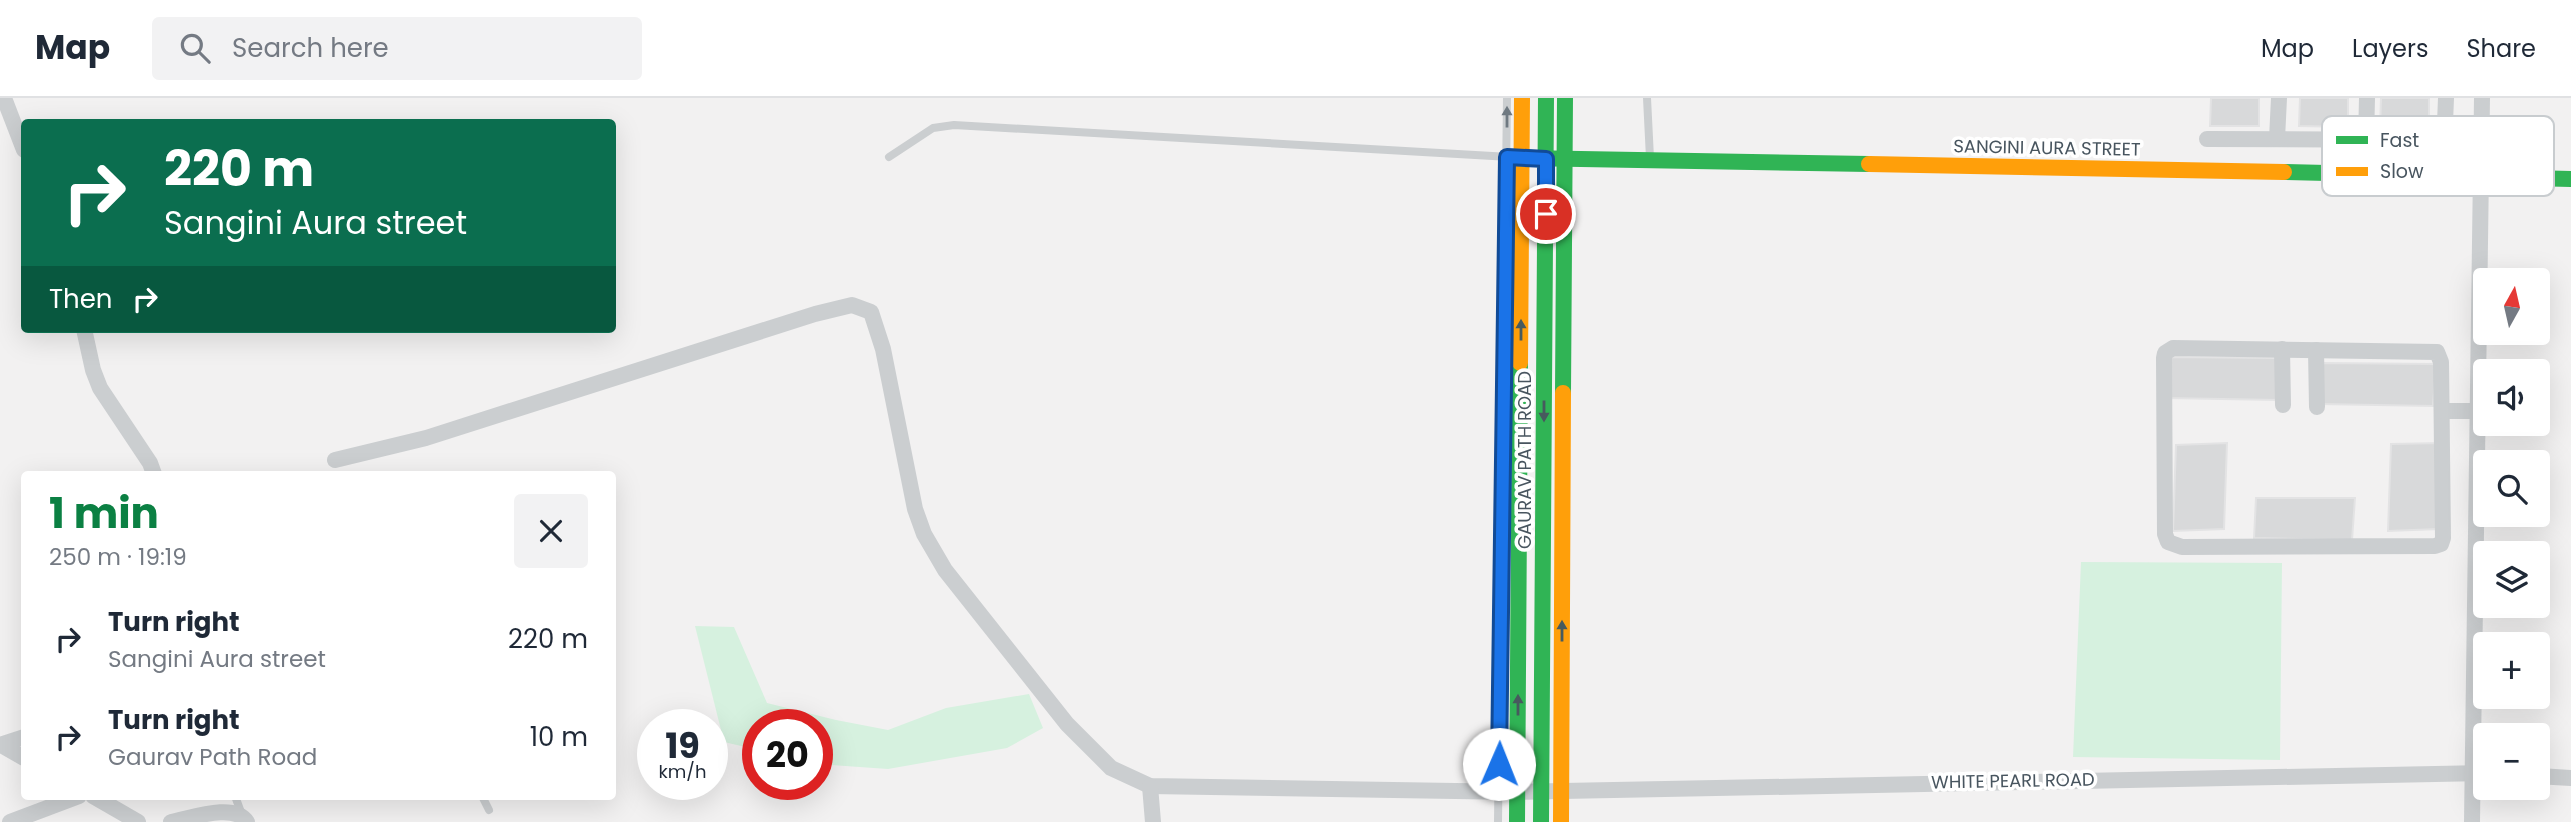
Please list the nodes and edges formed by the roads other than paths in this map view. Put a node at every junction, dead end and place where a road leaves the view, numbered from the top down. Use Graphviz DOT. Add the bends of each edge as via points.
graph roads {
  1 [pos="4,98"];
  2 [pos="1507,98"];
  3 [pos="1522,98"];
  4 [pos="1546,98"];
  5 [pos="1565,98"];
  6 [pos="1647,98"];
  7 [pos="2279,98"];
  8 [pos="2367,98"];
  9 [pos="2446,98"];
  10 [pos="2482,98"];
  11 [pos="2367,116"];
  12 [pos="2445,116"];
  13 [pos="2482,116"];
  14 [pos="2207,139"];
  15 [pos="2277,139"];
  16 [pos="2322,140"];
  17 [pos="21,142"];
  18 [pos="890,157"];
  19 [pos="1515,158"];
  20 [pos="1546,159"];
  21 [pos="1565,159"];
  22 [pos="1650,160"];
  23 [pos="2322,172"];
  24 [pos="2482,196"];
  25 [pos="85,333"];
  26 [pos="2282,349"];
  27 [pos="2316,349"];
  28 [pos="2479,359"];
  29 [pos="2283,405"];
  30 [pos="2317,407"];
  31 [pos="2442,411"];
  32 [pos="2473,411"];
  33 [pos="2478,436"];
  34 [pos="335,460"];
  35 [pos="152,471"];
  36 [pos="2479,723"];
  37 [pos="21,738"];
  38 [pos="0,745"];
  39 [pos="21,756"];
  40 [pos="2473,772"];
  41 [pos="2550,777"];
  42 [pos="2571,778"];
  43 [pos="1150,786"];
  44 [pos="1542,789"];
  45 [pos="1561,789"];
  46 [pos="1499,791"];
  47 [pos="1517,792"];
  48 [pos="68,800"];
  49 [pos="100,800"];
  50 [pos="237,800"];
  51 [pos="484,800"];
  52 [pos="2475,800"];
  53 [pos="489,810"];
  54 [pos="244,818"];
  55 [pos="10,822"];
  56 [pos="138,822"];
  57 [pos="171,822"];
  58 [pos="1153,822"];
  59 [pos="1499,822"];
  60 [pos="1517,822"];
  61 [pos="1541,822"];
  62 [pos="1561,822"];
  63 [pos="2472,822"];
  1 -- 17 [label="street"];
  19 -- 2 [label="lane, one-way"];
  3 -- 19 [label="street, GAURAV PATH ROAD"];
  4 -- 20 [label="street, GAURAV PATH ROAD"];
  5 -- 21 [label="street"];
  6 -- 22 [label="lane"];
  7 -- 15 [label="street"];
  8 -- 11 [label="street"];
  9 -- 12 [label="street"];
  10 -- 13 [label="street"];
  14 -- 15 [label="street"];
  15 -- 16 [label="street"];
  18 -- 19 [label="lane" via="933,128 954,125"];
  19 -- 20 [label="street, SANGINI AURA STREET"];
  19 -- 46 [label="lane"];
  47 -- 19 [label="street, GAURAV PATH ROAD, one-way"];
  20 -- 21 [label="street, SANGINI AURA STREET"];
  20 -- 44 [label="street, GAURAV PATH ROAD, one-way"];
  21 -- 22 [label="street, SANGINI AURA STREET"];
  45 -- 21 [label="street, one-way"];
  22 -- 23 [label="street, SANGINI AURA STREET"];
  24 -- 28 [label="street"];
  25 -- 35 [label="street" via="100,387"];
  26 -- 27 [label="street"];
  26 -- 29 [label="street"];
  26 -- 31 [label="street" via="2173,348 2165,353 2168,542 2182,547 2440,545"];
  27 -- 30 [label="street"];
  27 -- 31 [label="street" via="2437,352"];
  31 -- 32 [label="street"];
  33 -- 36 [label="street"];
  34 -- 43 [label="street" via="426,438 816,313 852,305 871,312 924,534 946,570 1067,724 1111,768"];
  37 -- 38 [label="street"];
  38 -- 39 [label="street"];
  40 -- 45 [label="street, WHITE PEARL ROAD"];
  41 -- 42 [label="street"];
  43 -- 46 [label="street"];
  43 -- 58 [label="street"];
  44 -- 45 [label="street, WHITE PEARL ROAD"];
  44 -- 47 [label="street"];
  44 -- 61 [label="street, GAURAV PATH ROAD"];
  45 -- 62 [label="street"];
  46 -- 47 [label="street"];
  46 -- 59 [label="lane"];
  47 -- 60 [label="street, GAURAV PATH ROAD"];
  48 -- 55 [label="street"];
  49 -- 56 [label="street"];
  50 -- 54 [label="lane"];
  51 -- 53 [label="lane"];
  52 -- 63 [label="street"];
  54 -- 57 [label="street" via="230,811"];
}
